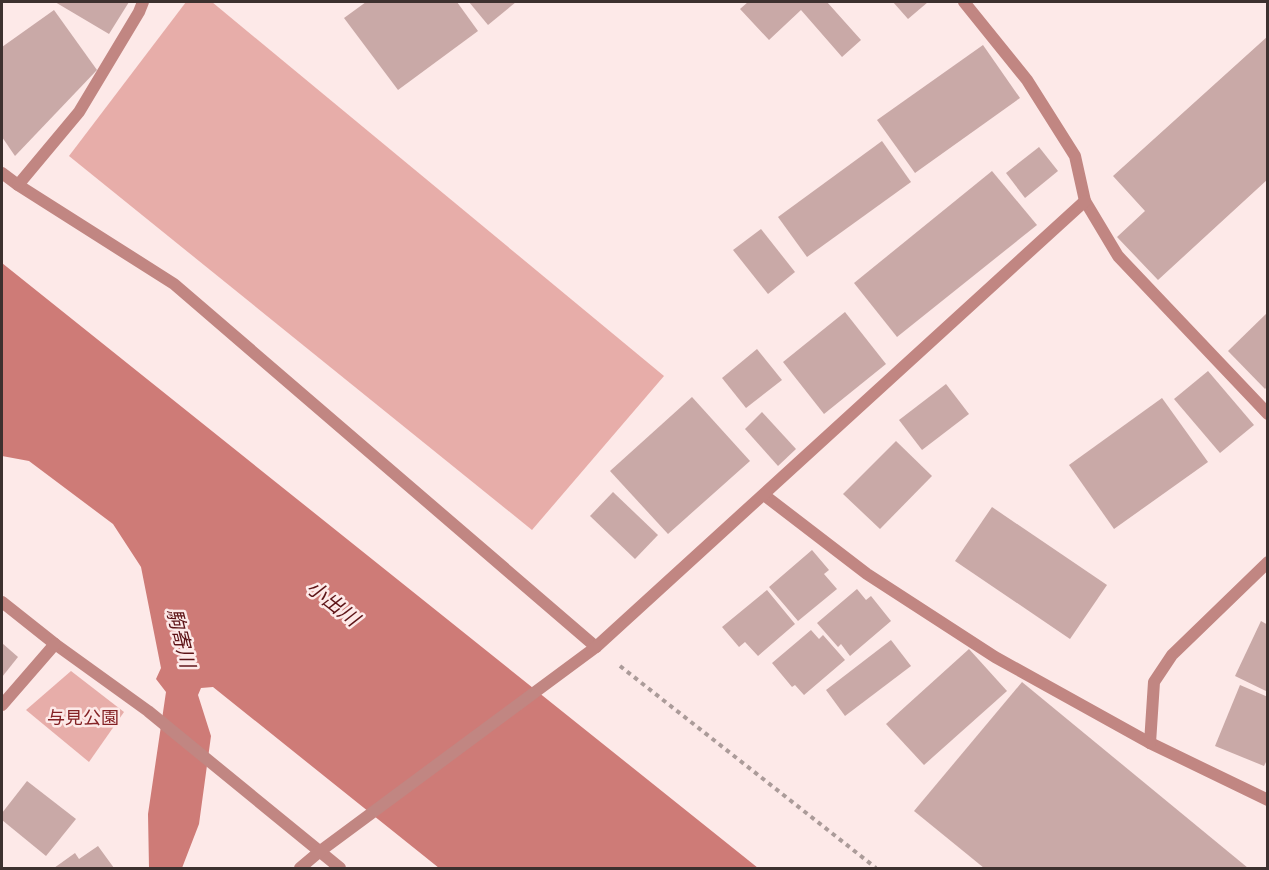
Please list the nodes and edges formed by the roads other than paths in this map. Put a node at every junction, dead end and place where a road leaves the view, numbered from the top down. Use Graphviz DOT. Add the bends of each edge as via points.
graph roads {
  1 [pos="143,2"];
  2 [pos="964,2"];
  3 [pos="2,173"];
  4 [pos="18,185"];
  5 [pos="1085,201"];
  6 [pos="1268,414"];
  7 [pos="764,495"];
  8 [pos="1268,562"];
  9 [pos="2,602"];
  10 [pos="55,644"];
  11 [pos="596,647"];
  12 [pos="2,705"];
  13 [pos="1150,743"];
  14 [pos="1268,800"];
  15 [pos="319,852"];
  16 [pos="300,868"];
  17 [pos="340,868"];
  1 -- 4 [label="street" via="79,112"];
  2 -- 5 [label="street" via="1027,80 1075,156"];
  3 -- 4 [label="street"];
  4 -- 11 [label="street" via="174,284"];
  5 -- 6 [label="street" via="1118,256"];
  5 -- 7 [label="street"];
  7 -- 11 [label="street"];
  7 -- 13 [label="street" via="867,574 995,657"];
  8 -- 13 [label="street" via="1172,655 1154,682"];
  9 -- 10 [label="street"];
  10 -- 12 [label="street"];
  10 -- 15 [label="street" via="148,711"];
  11 -- 15 [label="street"];
  13 -- 14 [label="street"];
  15 -- 16 [label="street"];
  15 -- 17 [label="street"];
}
